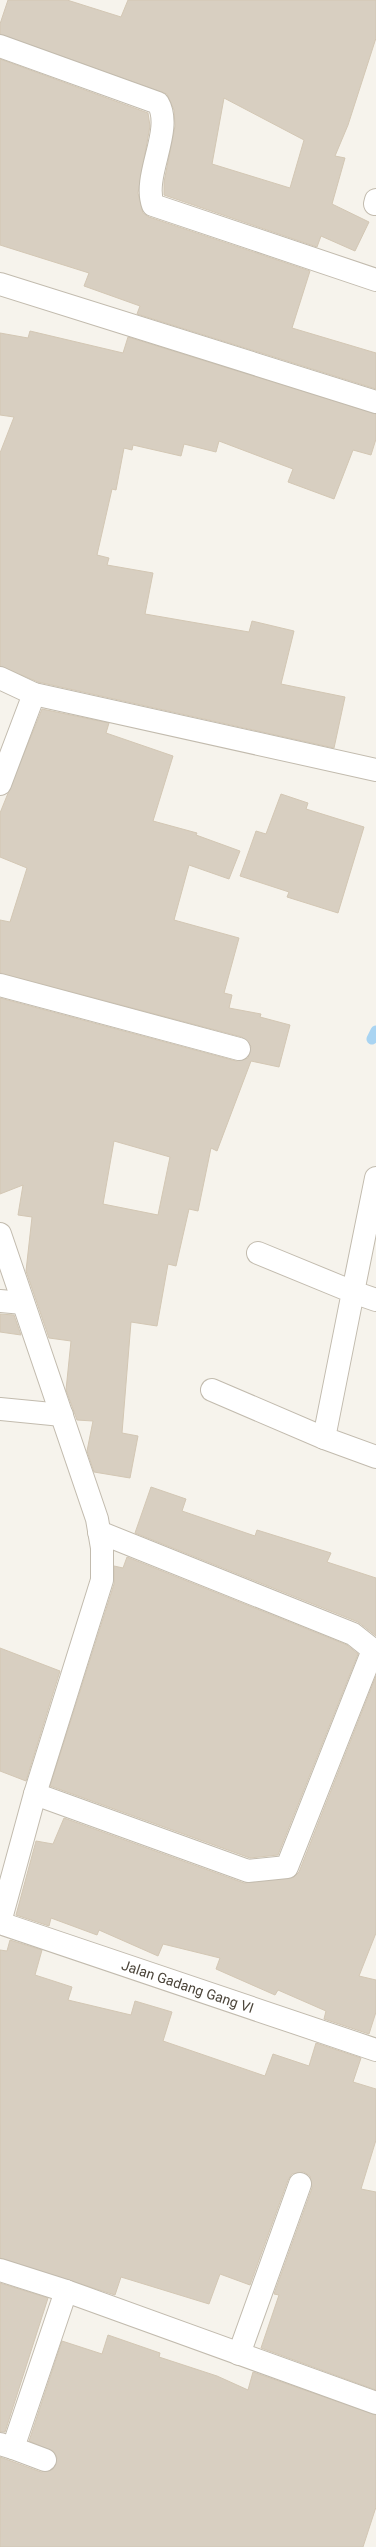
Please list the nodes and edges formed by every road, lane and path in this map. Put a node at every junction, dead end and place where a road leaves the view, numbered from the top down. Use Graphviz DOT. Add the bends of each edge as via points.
graph roads {
  1 [pos="0,46"];
  2 [pos="376,280"];
  3 [pos="0,284"];
  4 [pos="376,402"];
  5 [pos="0,678"];
  6 [pos="34,694"];
  7 [pos="376,770"];
  8 [pos="0,784"];
  9 [pos="0,985"];
  10 [pos="238,1049"];
  11 [pos="376,1178"];
  12 [pos="0,1234"];
  13 [pos="258,1253"];
  14 [pos="353,1292"];
  15 [pos="376,1300"];
  16 [pos="0,1301"];
  17 [pos="23,1303"];
  18 [pos="212,1390"];
  19 [pos="0,1409"];
  20 [pos="62,1415"];
  21 [pos="324,1438"];
  22 [pos="376,1457"];
  23 [pos="99,1532"];
  24 [pos="36,1794"];
  25 [pos="0,1922"];
  26 [pos="376,2050"];
  27 [pos="300,2184"];
  28 [pos="0,2270"];
  29 [pos="66,2291"];
  30 [pos="240,2354"];
  31 [pos="376,2403"];
  32 [pos="7,2446"];
  33 [pos="45,2460"];
  1 -- 2 [label="street" via="158,103 161,130 150,189 153,205"];
  3 -- 4 [label="street"];
  5 -- 6 [label="street"];
  6 -- 7 [label="street"];
  6 -- 8 [label="street"];
  9 -- 10 [label="street"];
  11 -- 14 [label="street"];
  12 -- 17 [label="street"];
  13 -- 14 [label="street"];
  14 -- 15 [label="street"];
  14 -- 21 [label="street"];
  16 -- 17 [label="street"];
  17 -- 20 [label="street"];
  18 -- 21 [label="street"];
  19 -- 20 [label="street"];
  20 -- 23 [label="street" via="97,1519"];
  21 -- 22 [label="street"];
  23 -- 24 [label="street" via="102,1580"];
  23 -- 24 [label="street" via="353,1634 372,1650 287,1867 248,1871"];
  24 -- 25 [label="street"];
  25 -- 26 [label="street, Jalan Gadang Gang VI"];
  27 -- 30 [label="street"];
  28 -- 29 [label="street"];
  29 -- 30 [label="street"];
  29 -- 32 [label="street"];
  30 -- 31 [label="street"];
  32 -- 33 [label="street"];
}
